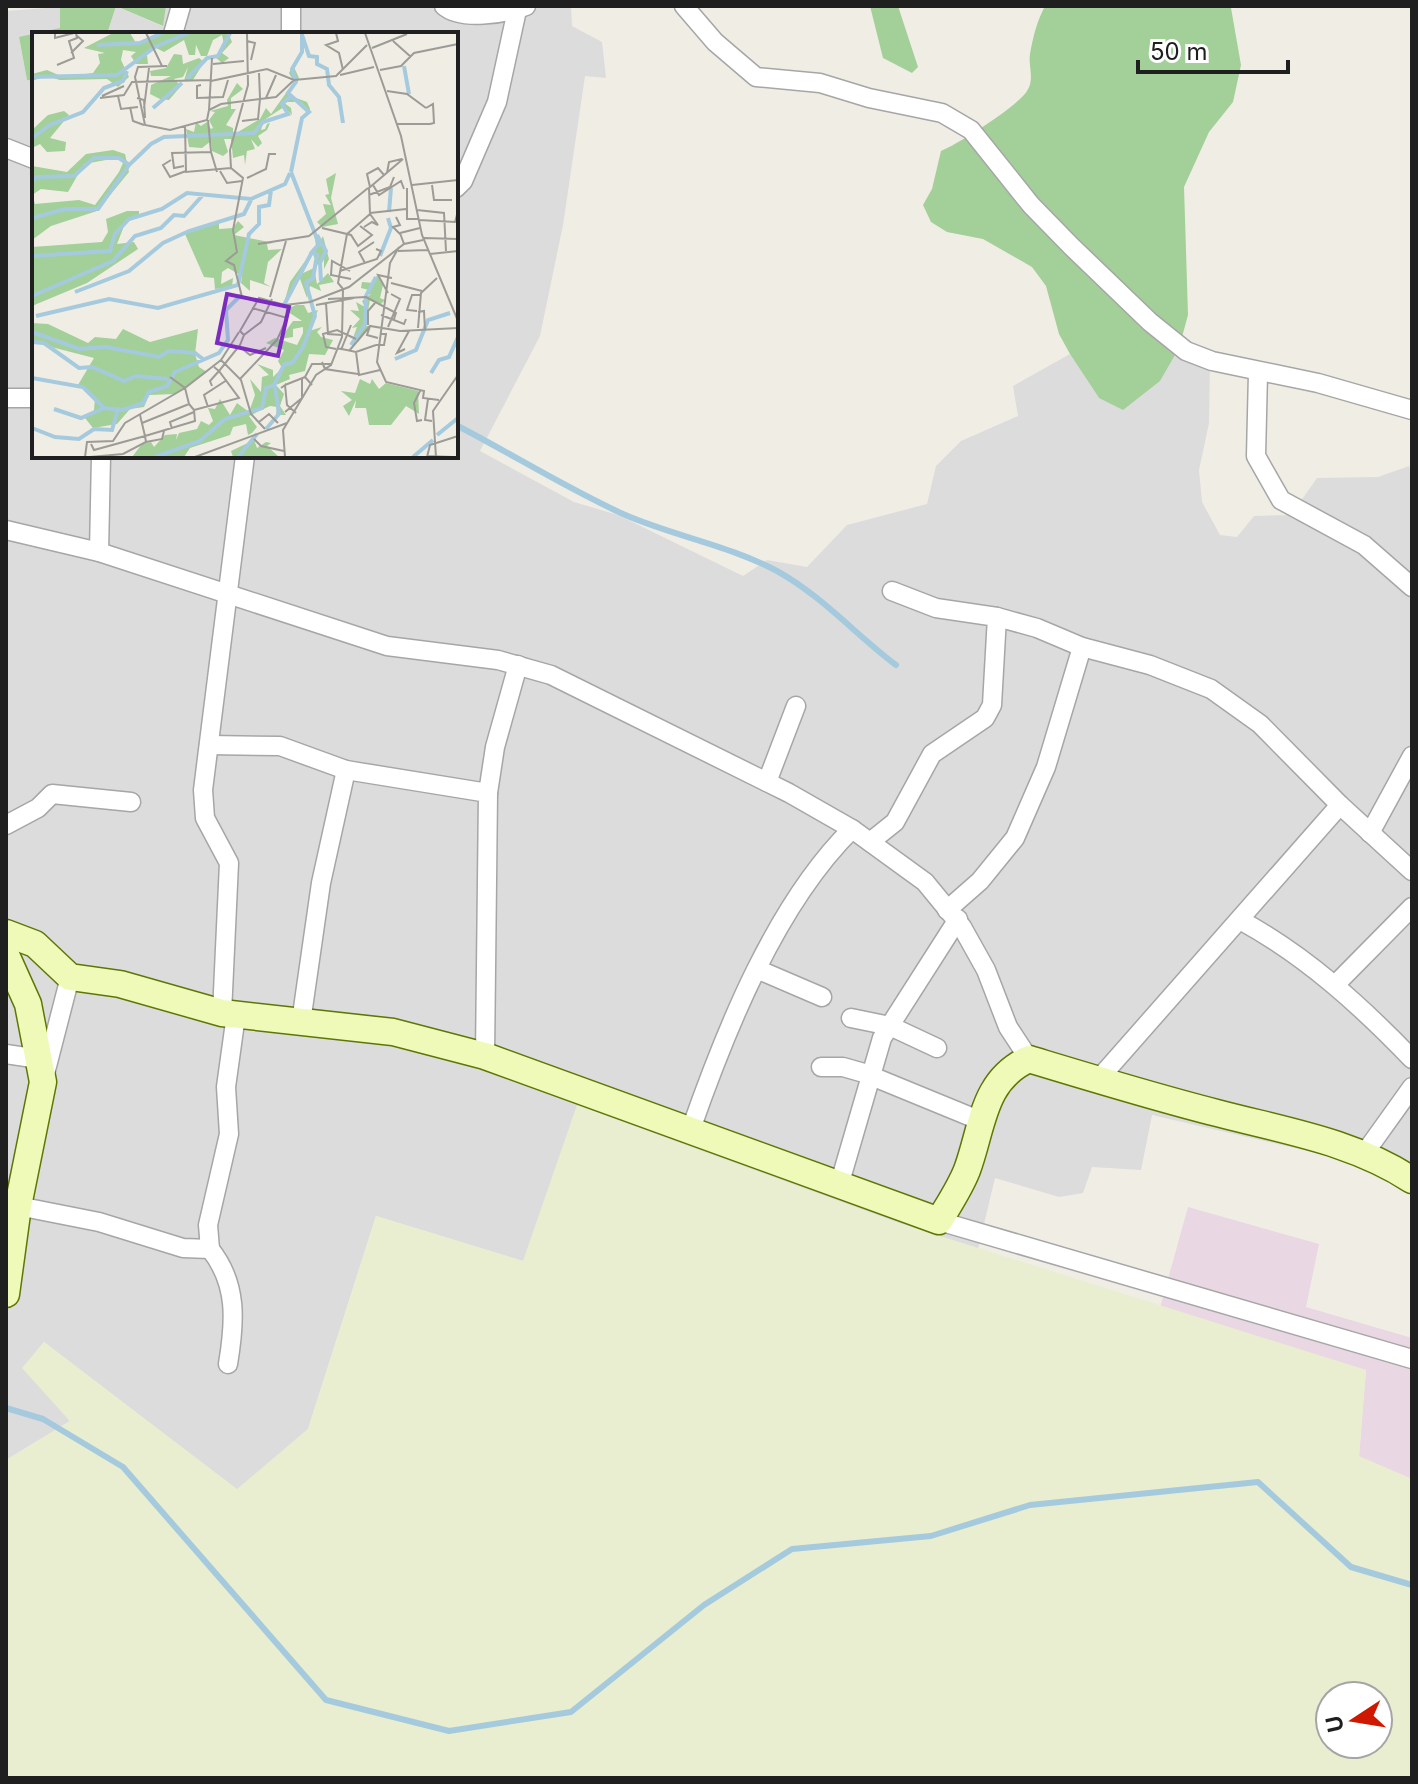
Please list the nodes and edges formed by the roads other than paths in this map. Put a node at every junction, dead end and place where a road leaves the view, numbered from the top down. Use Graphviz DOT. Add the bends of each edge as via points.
graph roads {
  1 [pos="181,6"];
  2 [pos="291,6"];
  3 [pos="444,6"];
  4 [pos="684,6"];
  5 [pos="518,15"];
  6 [pos="174,32"];
  7 [pos="291,32"];
  8 [pos="6,148"];
  9 [pos="32,158"];
  10 [pos="458,186"];
  11 [pos="1258,373"];
  12 [pos="6,398"];
  13 [pos="32,398"];
  14 [pos="1412,410"];
  15 [pos="101,458"];
  16 [pos="245,458"];
  17 [pos="6,530"];
  18 [pos="99,552"];
  19 [pos="1412,587"];
  20 [pos="892,591"];
  21 [pos="229,594"];
  22 [pos="997,617"];
  23 [pos="1082,647"];
  24 [pos="518,665"];
  25 [pos="796,706"];
  26 [pos="209,745"];
  27 [pos="1412,756"];
  28 [pos="346,770"];
  29 [pos="767,782"];
  30 [pos="488,793"];
  31 [pos="131,802"];
  32 [pos="1340,805"];
  33 [pos="6,825"];
  34 [pos="852,829"];
  35 [pos="1370,833"];
  36 [pos="870,842"];
  37 [pos="1412,871"];
  38 [pos="1412,907"];
  39 [pos="952,914"];
  40 [pos="1240,920"];
  41 [pos="6,933"];
  42 [pos="6,955"];
  43 [pos="759,970"];
  44 [pos="70,977"];
  45 [pos="1335,985"];
  46 [pos="822,997"];
  47 [pos="229,1014"];
  48 [pos="851,1018"];
  49 [pos="301,1022"];
  50 [pos="890,1026"];
  51 [pos="937,1048"];
  52 [pos="6,1054"];
  53 [pos="485,1056"];
  54 [pos="1029,1059"];
  55 [pos="1412,1059"];
  56 [pos="821,1067"];
  57 [pos="41,1070"];
  58 [pos="871,1075"];
  59 [pos="1097,1081"];
  60 [pos="1412,1087"];
  61 [pos="981,1121"];
  62 [pos="691,1129"];
  63 [pos="1364,1154"];
  64 [pos="1412,1180"];
  65 [pos="840,1182"];
  66 [pos="18,1206"];
  67 [pos="939,1221"];
  68 [pos="210,1249"];
  69 [pos="6,1294"];
  70 [pos="1412,1359"];
  71 [pos="228,1364"];
  1 -- 6 [label="street"];
  2 -- 7 [label="street"];
  3 -- 5 [label="street" via="455,14"];
  4 -- 11 [label="street" via="756,77 820,83 957,120 984,143 1031,205 1150,322 1199,357"];
  5 -- 10 [label="street" via="497,102"];
  8 -- 9 [label="street"];
  11 -- 14 [label="street" via="1318,383"];
  11 -- 19 [label="street" via="1256,456 1276,492 1300,512 1364,545"];
  12 -- 13 [label="street"];
  15 -- 18 [label="street"];
  16 -- 21 [label="street"];
  17 -- 18 [label="street"];
  18 -- 21 [label="street"];
  20 -- 22 [label="street" via="936,608"];
  21 -- 24 [label="street" via="387,646"];
  21 -- 26 [label="street"];
  22 -- 23 [label="street"];
  22 -- 36 [label="street" via="992,705 985,718 932,754 895,822"];
  23 -- 32 [label="street" via="1211,689 1260,724"];
  23 -- 39 [label="street" via="1046,767 1015,838"];
  24 -- 29 [label="street" via="551,675"];
  24 -- 30 [label="street"];
  25 -- 29 [label="street"];
  26 -- 28 [label="street" via="280,746"];
  26 -- 47 [label="street" via="203,808 229,863"];
  27 -- 35 [label="street"];
  28 -- 30 [label="street"];
  28 -- 49 [label="street" via="321,883"];
  29 -- 34 [label="street"];
  30 -- 53 [label="street"];
  31 -- 33 [label="street" via="52,794"];
  32 -- 35 [label="street"];
  32 -- 40 [label="street"];
  34 -- 36 [label="street"];
  34 -- 43 [label="street" via="816,869"];
  35 -- 37 [label="street"];
  36 -- 39 [label="street" via="925,882"];
  38 -- 45 [label="street"];
  39 -- 50 [label="street"];
  39 -- 54 [label="street"];
  40 -- 45 [label="street"];
  40 -- 59 [label="street"];
  41 -- 44 [label="street" via="35,944"];
  42 -- 57 [label="street" via="28,1004"];
  43 -- 46 [label="street"];
  43 -- 62 [label="street" via="714,1063"];
  44 -- 47 [label="street" via="120,984"];
  44 -- 57 [label="street"];
  45 -- 55 [label="street"];
  47 -- 49 [label="street"];
  47 -- 68 [label="street" via="229,1134 208,1225"];
  48 -- 50 [label="street"];
  49 -- 53 [label="street" via="393,1032"];
  50 -- 51 [label="street"];
  50 -- 58 [label="street"];
  52 -- 57 [label="street"];
  53 -- 62 [label="street"];
  54 -- 59 [label="street"];
  54 -- 61 [label="street" via="1003,1075"];
  56 -- 58 [label="street"];
  57 -- 66 [label="street"];
  58 -- 61 [label="street"];
  58 -- 65 [label="street"];
  59 -- 63 [label="street" via="1272,1124"];
  60 -- 63 [label="street"];
  61 -- 67 [label="street" via="966,1172"];
  62 -- 65 [label="street"];
  63 -- 64 [label="street"];
  65 -- 67 [label="street"];
  66 -- 68 [label="street" via="99,1222 183,1248"];
  66 -- 69 [label="street"];
  67 -- 70 [label="street"];
  68 -- 71 [label="street" via="232,1290 235,1324"];
}
